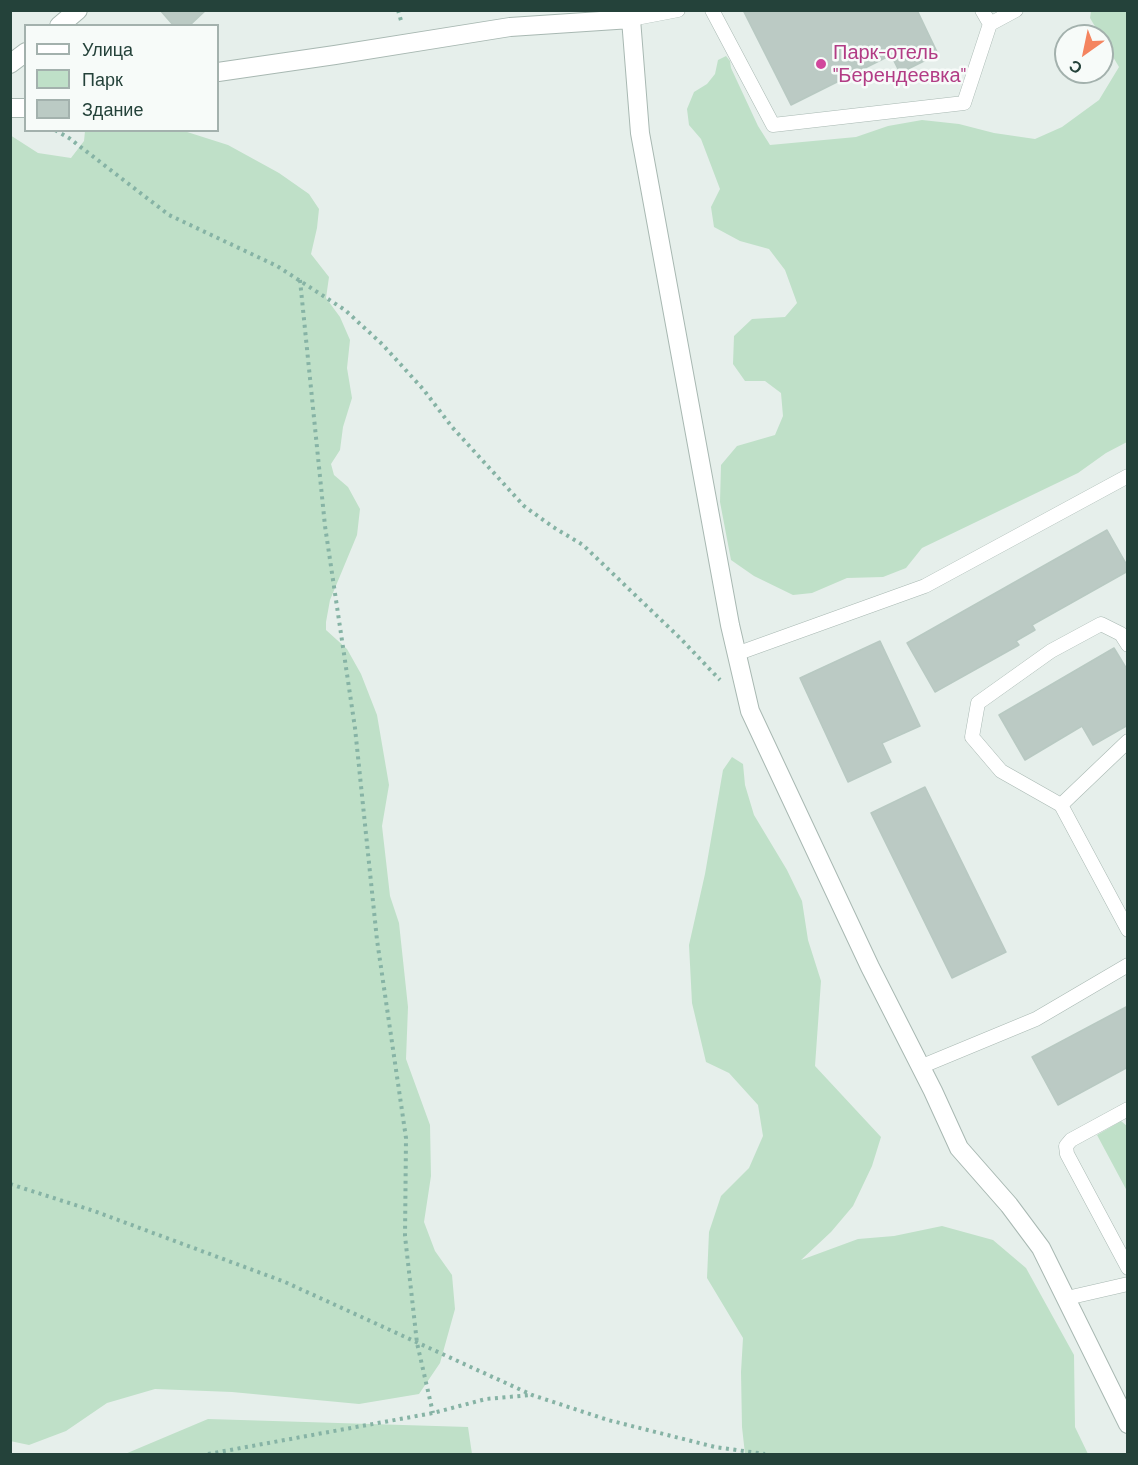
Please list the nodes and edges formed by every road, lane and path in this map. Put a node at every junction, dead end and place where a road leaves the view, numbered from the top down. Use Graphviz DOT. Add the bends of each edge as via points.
graph roads {
  1 [pos="78,10"];
  2 [pos="678,10"];
  3 [pos="712,10"];
  4 [pos="982,10"];
  5 [pos="1016,10"];
  6 [pos="599,16"];
  7 [pos="631,19"];
  8 [pos="61,24"];
  9 [pos="990,24"];
  10 [pos="24,54"];
  11 [pos="10,64"];
  12 [pos="219,72"];
  13 [pos="58,132"];
  14 [pos="300,280"];
  15 [pos="1128,476"];
  16 [pos="1128,645"];
  17 [pos="736,654"];
  18 [pos="750,711"];
  19 [pos="1128,741"];
  20 [pos="1062,805"];
  21 [pos="1128,930"];
  22 [pos="1128,965"];
  23 [pos="920,1067"];
  24 [pos="1128,1109"];
  25 [pos="10,1184"];
  26 [pos="1128,1268"];
  27 [pos="1128,1284"];
  28 [pos="1066,1298"];
  29 [pos="417,1343"];
  30 [pos="532,1395"];
  31 [pos="433,1413"];
  32 [pos="1125,1414"];
  33 [pos="208,1455"];
  34 [pos="765,1455"];
  1 -- 8 [label="street"];
  2 -- 7 [label="lane"];
  3 -- 9 [label="lane" via="772,125 964,102"];
  4 -- 9 [label="lane"];
  5 -- 9 [label="lane"];
  6 -- 7 [label="street"];
  6 -- 12 [label="street"];
  7 -- 17 [label="street" via="640,133"];
  10 -- 11 [label="street"];
  13 -- 14 [label="path" via="169,215"];
  14 -- 18 [label="path" via="345,310 382,344 524,506 583,545"];
  14 -- 29 [label="path" via="325,526 355,729 377,940 406,1138 405,1236"];
  15 -- 17 [label="lane" via="925,586"];
  16 -- 20 [label="lane" via="1121,634 1101,624 1051,651 978,703 972,737 1001,771"];
  17 -- 18 [label="street"];
  18 -- 23 [label="street"];
  19 -- 20 [label="lane"];
  20 -- 21 [label="lane"];
  22 -- 23 [label="lane" via="1036,1019"];
  23 -- 28 [label="street" via="959,1148 1041,1248"];
  24 -- 26 [label="lane" via="1066,1146"];
  25 -- 29 [label="path" via="285,1282"];
  27 -- 28 [label="lane"];
  28 -- 32 [label="street"];
  29 -- 30 [label="path"];
  29 -- 31 [label="path"];
  30 -- 31 [label="path" via="486,1399"];
  30 -- 34 [label="path" via="628,1425"];
  31 -- 33 [label="path"];
}
